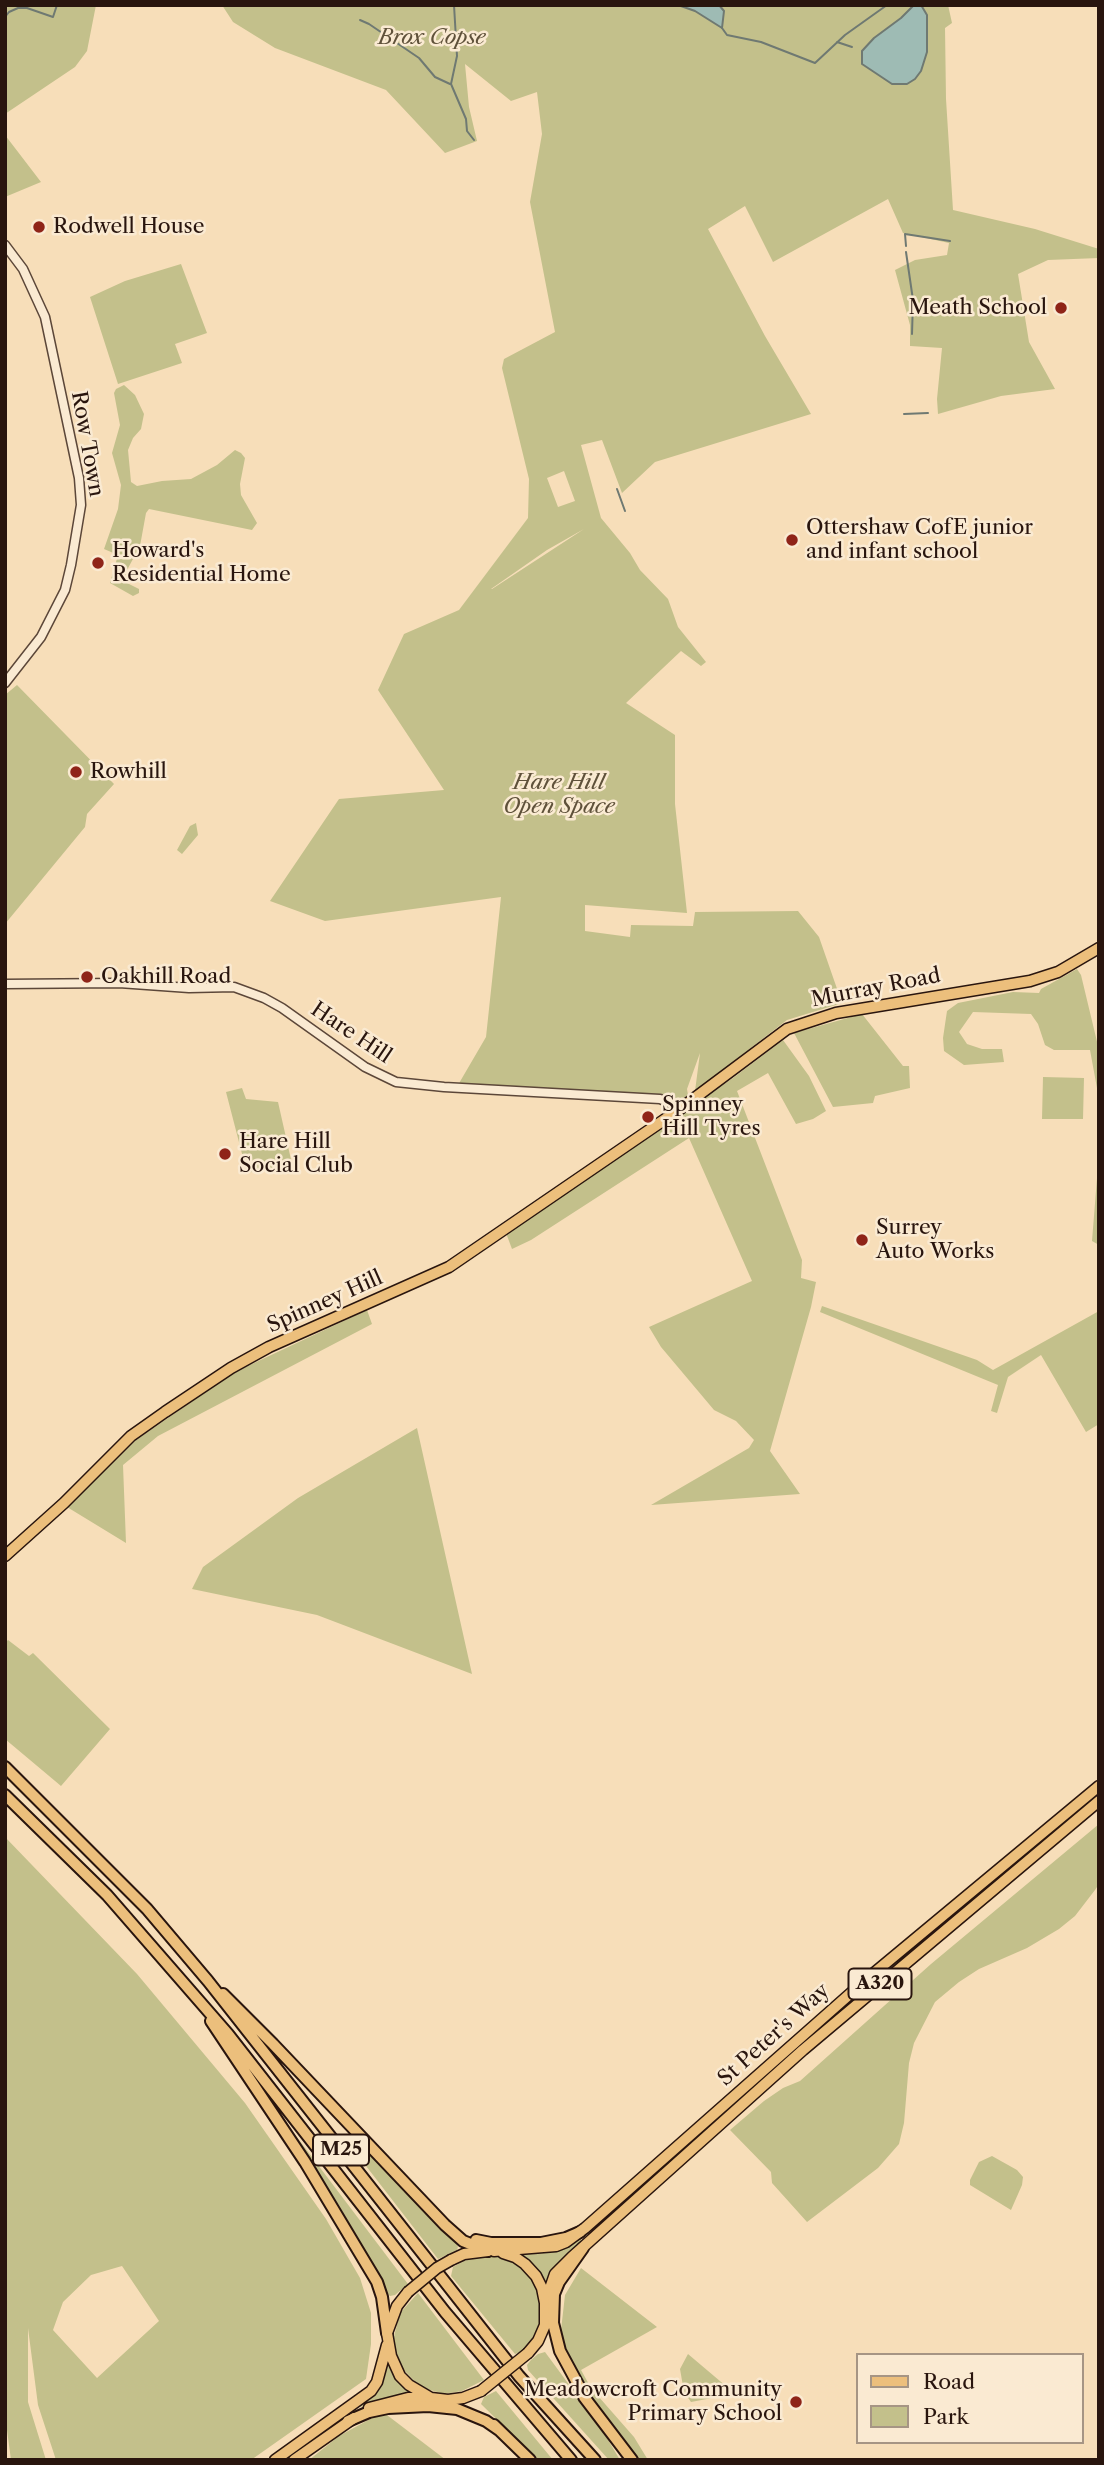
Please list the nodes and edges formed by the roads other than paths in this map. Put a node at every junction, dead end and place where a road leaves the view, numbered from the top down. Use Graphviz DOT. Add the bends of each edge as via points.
graph roads {
  1 [pos="5,244"];
  2 [pos="5,683"];
  3 [pos="1099,948"];
  4 [pos="5,984"];
  5 [pos="680,1109"];
  6 [pos="5,1556"];
  7 [pos="5,1767"];
  8 [pos="1099,1786"];
  9 [pos="5,1795"];
  10 [pos="1099,1801"];
  11 [pos="208,1981"];
  12 [pos="201,2003"];
  13 [pos="433,2212"];
  14 [pos="580,2232"];
  15 [pos="583,2248"];
  16 [pos="491,2251"];
  17 [pos="545,2303"];
  18 [pos="545,2325"];
  19 [pos="387,2338"];
  20 [pos="430,2398"];
  21 [pos="447,2400"];
  22 [pos="587,2401"];
  23 [pos="348,2421"];
  24 [pos="499,2430"];
  25 [pos="275,2460"];
  26 [pos="293,2460"];
  27 [pos="530,2460"];
  28 [pos="571,2460"];
  29 [pos="595,2460"];
  30 [pos="632,2460"];
  1 -- 2 [label="street, Row Town" via="29,278 45,317 79,478 80,505 65,590 41,637"];
  3 -- 5 [label="main road, Murray Road" via="1058,972 1030,981 800,1023 787,1028"];
  4 -- 5 [label="street, Hare Hill" via="234,988 282,1008 365,1067 396,1082 660,1099"];
  5 -- 6 [label="main road, Spinney Hill" via="449,1267 269,1347 178,1403 131,1436"];
  7 -- 11 [label="highway, M25" via="147,1909"];
  8 -- 14 [label="main road, St Peter's Way / A320" via="867,1978"];
  9 -- 12 [label="highway, M25" via="107,1895"];
  10 -- 15 [label="main road, St Peter's Way / A320" via="822,2034"];
  11 -- 13 [label="highway, M25"];
  11 -- 29 [label="highway, M25" via="512,2366"];
  12 -- 19 [label="highway, M25" via="377,2282"];
  12 -- 28 [label="highway, M25" via="445,2312"];
  13 -- 14 [label="highway, M25" via="466,2236 491,2244 541,2243"];
  13 -- 16 [label="highway, M25" via="463,2241"];
  14 -- 16 [label="main road, St Peter's Way / A320" via="555,2246"];
  15 -- 17 [label="main road, St Peter's Way / A320" via="555,2274"];
  15 -- 22 [label="highway" via="554,2294 552,2323 560,2351"];
  16 -- 17 [label="main road" via="525,2264 536,2276"];
  16 -- 19 [label="main road, bridge" via="451,2260 408,2292 397,2306"];
  17 -- 18 [label="main road"];
  18 -- 21 [label="main road, bridge" via="528,2353 481,2391"];
  18 -- 22 [label="highway" via="556,2358"];
  19 -- 20 [label="main road" via="400,2376"];
  19 -- 25 [label="main road" via="371,2391"];
  20 -- 21 [label="main road"];
  20 -- 23 [label="main road" via="387,2402"];
  21 -- 24 [label="highway" via="472,2407"];
  22 -- 30 [label="highway"];
  23 -- 24 [label="highway" via="388,2408 428,2406 457,2409"];
  23 -- 26 [label="main road"];
  24 -- 27 [label="highway"];
}
